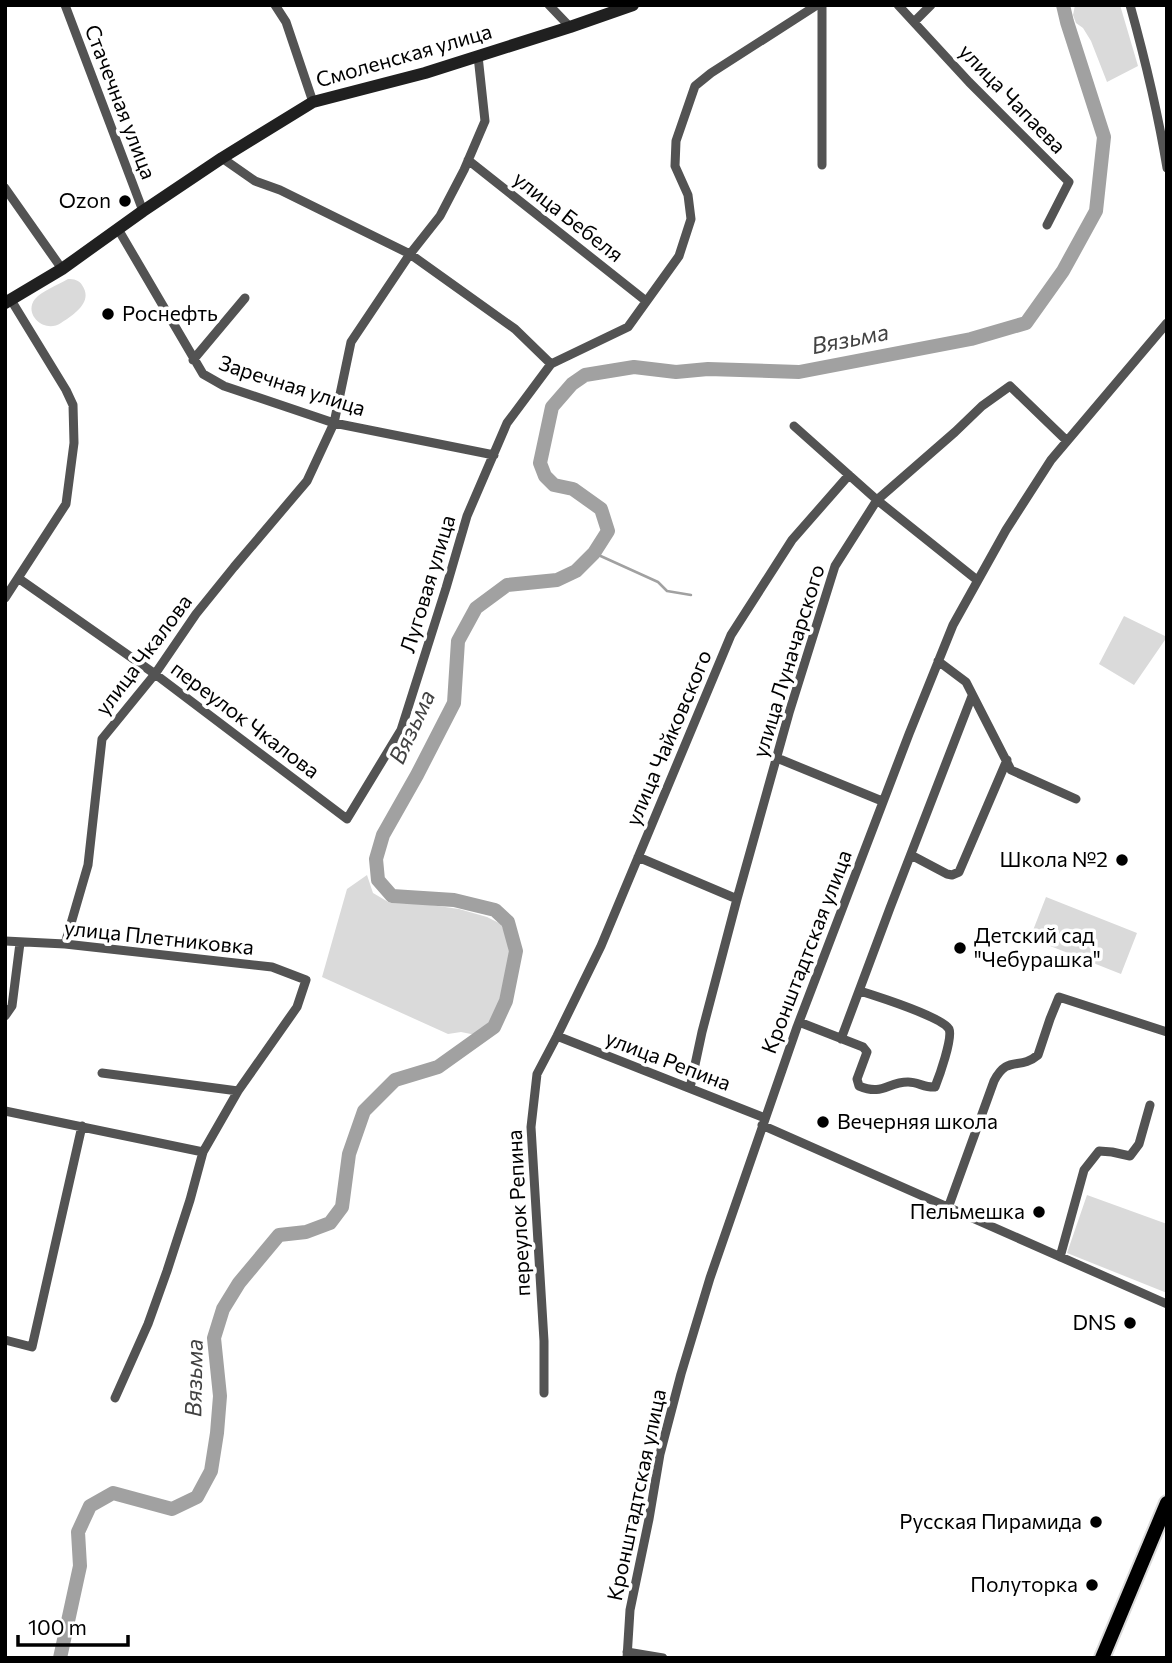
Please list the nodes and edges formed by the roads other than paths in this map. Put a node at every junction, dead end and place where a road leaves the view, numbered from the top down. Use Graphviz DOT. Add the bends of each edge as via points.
graph roads {
  1 [pos="65,5"];
  2 [pos="275,5"];
  3 [pos="549,5"];
  4 [pos="633,5"];
  5 [pos="820,5"];
  6 [pos="898,5"];
  7 [pos="931,5"];
  8 [pos="1130,5"];
  9 [pos="914,22"];
  10 [pos="570,27"];
  11 [pos="478,56"];
  12 [pos="313,102"];
  13 [pos="222,158"];
  14 [pos="468,160"];
  15 [pos="822,165"];
  16 [pos="1167,169"];
  17 [pos="5,188"];
  18 [pos="143,211"];
  19 [pos="1047,225"];
  20 [pos="118,229"];
  21 [pos="410,254"];
  22 [pos="62,269"];
  23 [pos="245,298"];
  24 [pos="646,301"];
  25 [pos="8,302"];
  26 [pos="1167,323"];
  27 [pos="193,360"];
  28 [pos="551,364"];
  29 [pos="334,423"];
  30 [pos="794,426"];
  31 [pos="1066,441"];
  32 [pos="494,455"];
  33 [pos="849,475"];
  34 [pos="877,500"];
  35 [pos="18,578"];
  36 [pos="977,580"];
  37 [pos="5,598"];
  38 [pos="938,661"];
  39 [pos="155,674"];
  40 [pos="972,696"];
  41 [pos="777,758"];
  42 [pos="1007,760"];
  43 [pos="1076,799"];
  44 [pos="882,801"];
  45 [pos="347,819"];
  46 [pos="911,855"];
  47 [pos="638,857"];
  48 [pos="737,899"];
  49 [pos="5,941"];
  50 [pos="20,943"];
  51 [pos="65,944"];
  52 [pos="860,991"];
  53 [pos="5,1016"];
  54 [pos="799,1022"];
  55 [pos="1167,1032"];
  56 [pos="557,1036"];
  57 [pos="841,1039"];
  58 [pos="102,1073"];
  59 [pos="690,1087"];
  60 [pos="238,1091"];
  61 [pos="1150,1105"];
  62 [pos="5,1111"];
  63 [pos="764,1122"];
  64 [pos="82,1126"];
  65 [pos="203,1152"];
  66 [pos="948,1208"];
  67 [pos="1060,1257"];
  68 [pos="1167,1304"];
  69 [pos="5,1340"];
  70 [pos="544,1393"];
  71 [pos="115,1398"];
  72 [pos="1167,1503"];
  73 [pos="627,1655"];
  74 [pos="663,1658"];
  75 [pos="1102,1658"];
  1 -- 18 [label="street, Стачечная улица"];
  2 -- 12 [label="street" via="286,22"];
  3 -- 10 [label="street"];
  4 -- 10 [label="main road, Смоленская улица"];
  5 -- 15 [label="street"];
  5 -- 24 [label="street" via="695,86 676,141 675,166 688,195 691,219 679,256"];
  6 -- 9 [label="street, улица Чапаева"];
  7 -- 9 [label="street"];
  8 -- 16 [label="street"];
  9 -- 19 [label="street, улица Чапаева" via="1069,182"];
  10 -- 11 [label="main road, Смоленская улица"];
  11 -- 12 [label="main road, Смоленская улица"];
  11 -- 14 [label="street, улица Чкалова" via="485,121"];
  12 -- 13 [label="main road, Смоленская улица"];
  13 -- 18 [label="main road, Смоленская улица"];
  13 -- 21 [label="street" via="255,181"];
  14 -- 21 [label="street, улица Чкалова" via="440,216"];
  14 -- 24 [label="street, улица Бебеля"];
  17 -- 22 [label="street"];
  18 -- 20 [label="main road, Смоленская улица"];
  20 -- 22 [label="main road, Смоленская улица"];
  20 -- 27 [label="street, Заречная улица"];
  21 -- 28 [label="street" via="514,330"];
  21 -- 29 [label="street, улица Чкалова" via="351,342"];
  22 -- 25 [label="main road, Смоленская улица"];
  23 -- 27 [label="street"];
  24 -- 28 [label="street" via="628,327"];
  25 -- 35 [label="street" via="73,405 74,443 66,504"];
  26 -- 31 [label="street, Кронштадтская улица"];
  27 -- 29 [label="street, Заречная улица" via="203,374 225,386"];
  28 -- 32 [label="street, Луговая улица" via="508,424"];
  29 -- 32 [label="street, Заречная улица"];
  29 -- 39 [label="street, улица Чкалова" via="307,481 196,614"];
  30 -- 33 [label="street"];
  31 -- 34 [label="street, улица Луначарского" via="1010,386"];
  31 -- 36 [label="street, Кронштадтская улица"];
  32 -- 45 [label="street, Луговая улица" via="467,516 401,730"];
  33 -- 34 [label="street"];
  33 -- 47 [label="street, улица Чайковского" via="792,540 731,635"];
  34 -- 36 [label="street"];
  34 -- 41 [label="street, улица Луначарского" via="835,566"];
  35 -- 37 [label="street"];
  35 -- 39 [label="street, переулок Чкалова"];
  36 -- 38 [label="street, Кронштадтская улица"];
  38 -- 40 [label="street" via="966,682"];
  38 -- 44 [label="street, Кронштадтская улица"];
  39 -- 45 [label="street, переулок Чкалова"];
  39 -- 51 [label="street, улица Чкалова" via="102,739 88,865"];
  40 -- 42 [label="street"];
  40 -- 46 [label="street"];
  41 -- 44 [label="street"];
  41 -- 48 [label="street, улица Луначарского"];
  42 -- 43 [label="street" via="1011,770"];
  42 -- 46 [label="street" via="959,872 947,874"];
  44 -- 54 [label="street, Кронштадтская улица"];
  46 -- 52 [label="street"];
  47 -- 48 [label="street"];
  47 -- 56 [label="street, улица Чайковского"];
  48 -- 59 [label="street, улица Луначарского"];
  49 -- 50 [label="street, улица Плетниковка"];
  50 -- 51 [label="street, улица Плетниковка"];
  50 -- 53 [label="street" via="12,1006"];
  51 -- 60 [label="street, улица Плетниковка" via="272,967 306,980 297,1007"];
  52 -- 57 [label="street"];
  52 -- 57 [label="street" via="915,1010 948,1028 950,1037 937,1084 931,1088 903,1082 873,1091 859,1086 857,1079 867,1052"];
  54 -- 57 [label="street"];
  54 -- 63 [label="street, Кронштадтская улица"];
  55 -- 66 [label="street" via="1059,998 1038,1055 1026,1063 1009,1064 994,1081"];
  56 -- 59 [label="street, улица Репина"];
  56 -- 70 [label="street, переулок Репина" via="537,1074 531,1127"];
  58 -- 60 [label="street"];
  59 -- 63 [label="street, улица Репина"];
  60 -- 65 [label="street"];
  61 -- 67 [label="street" via="1139,1144 1130,1156 1099,1151 1084,1170"];
  62 -- 64 [label="street"];
  63 -- 66 [label="street, улица Репина"];
  63 -- 73 [label="street, Кронштадтская улица" via="710,1278 660,1454 630,1610"];
  64 -- 65 [label="street"];
  64 -- 69 [label="street" via="32,1347"];
  65 -- 71 [label="street" via="167,1271"];
  66 -- 67 [label="street, улица Репина"];
  67 -- 68 [label="street, улица Репина"];
  72 -- 75 [label="main road"];
  73 -- 74 [label="street"];
}
